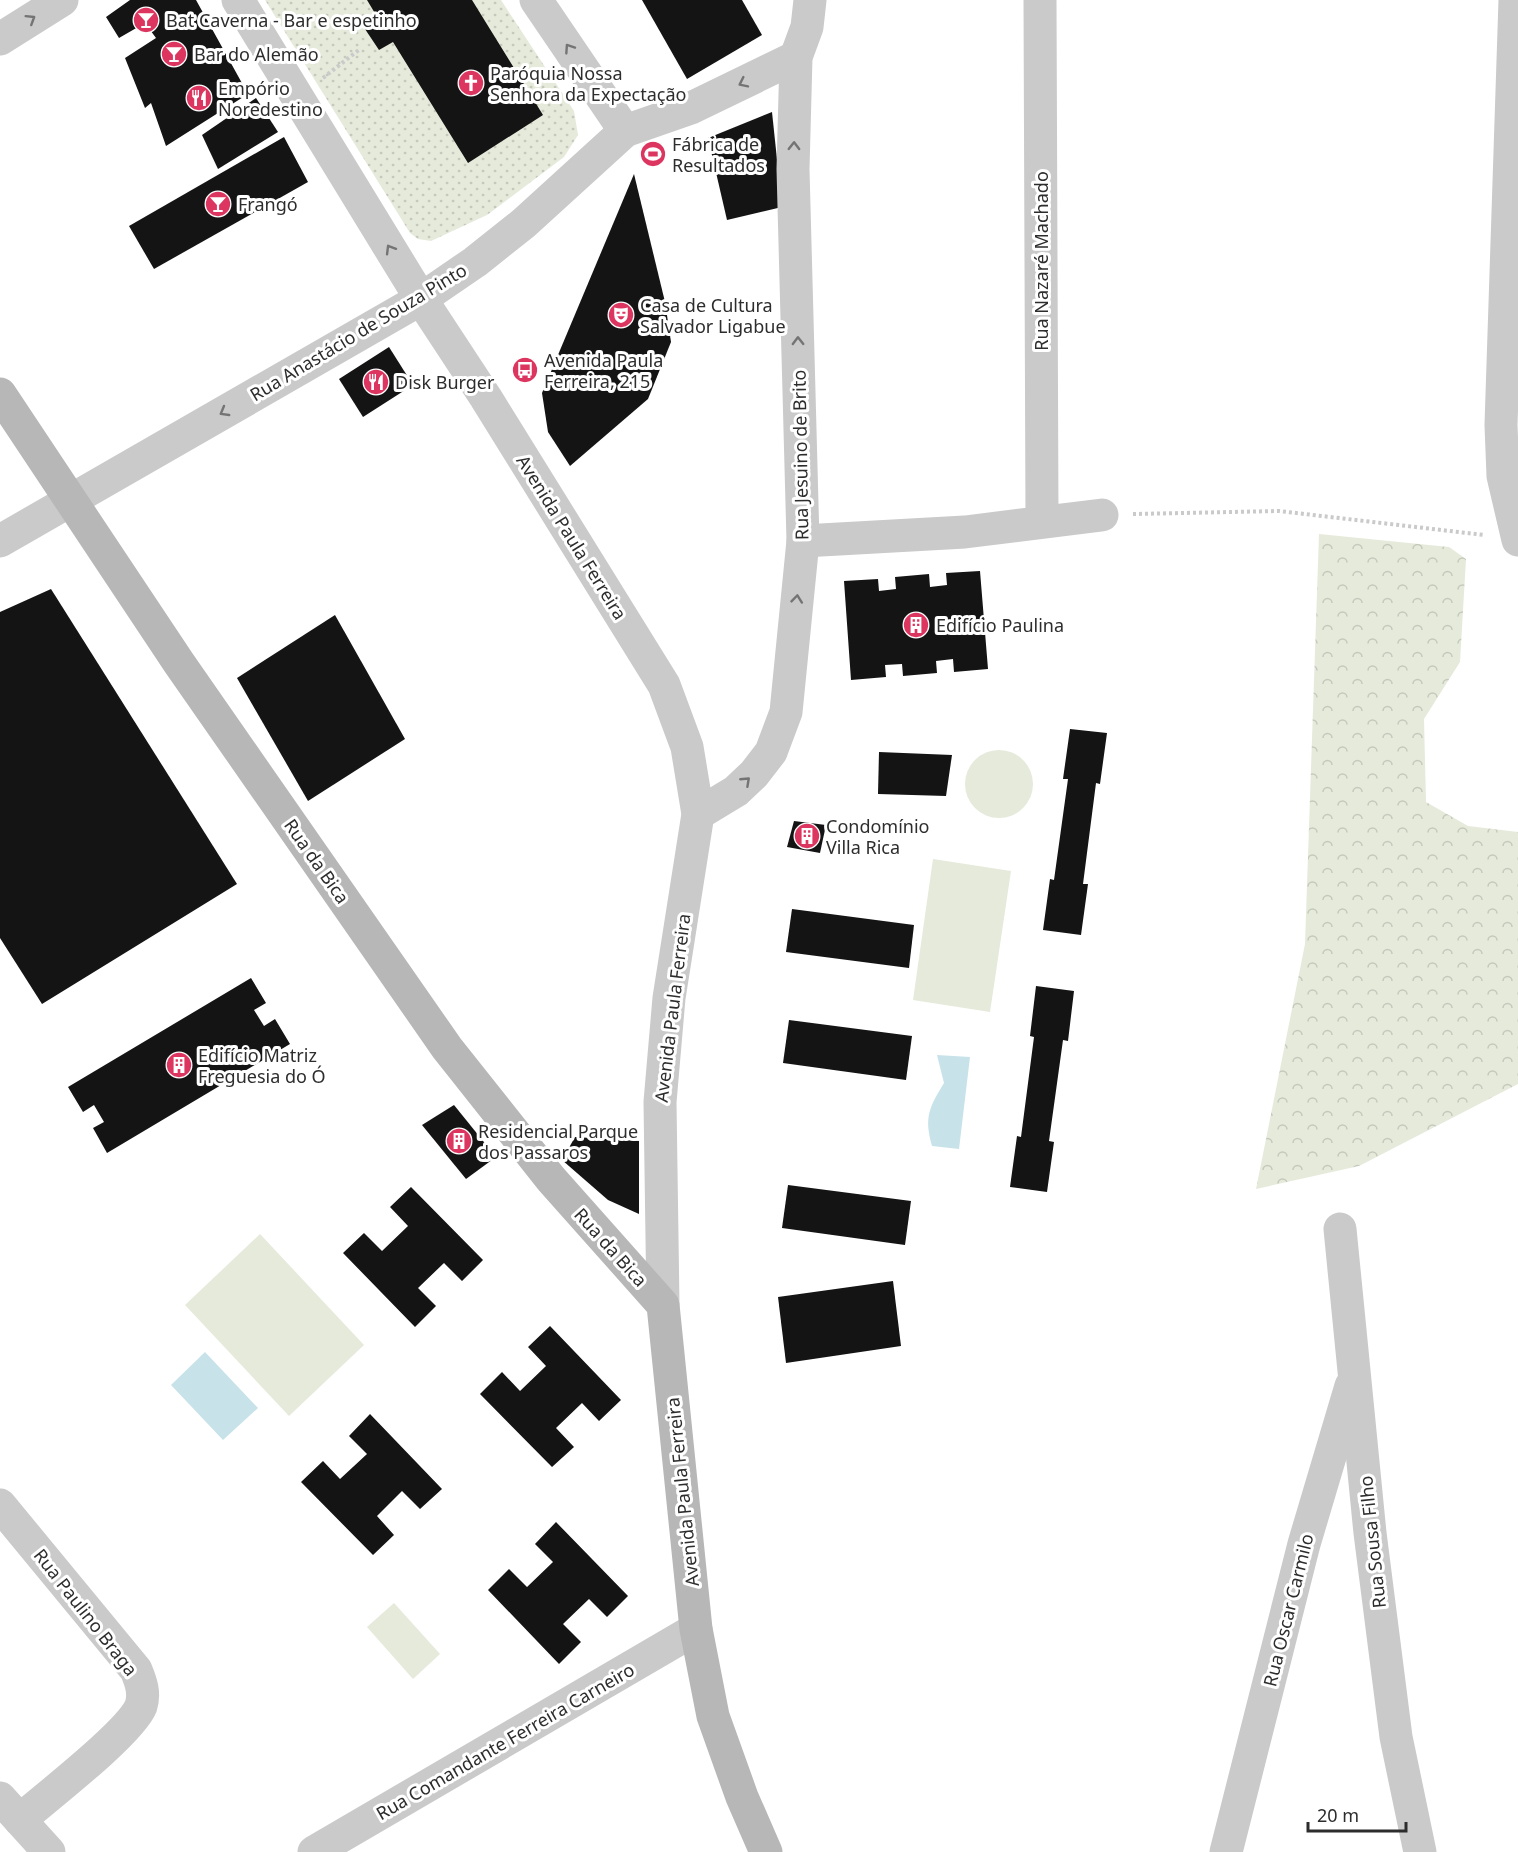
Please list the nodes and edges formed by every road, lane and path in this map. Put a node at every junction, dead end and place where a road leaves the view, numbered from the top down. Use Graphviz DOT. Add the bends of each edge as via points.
graph roads {
  1 [pos="62,0"];
  2 [pos="238,0"];
  3 [pos="536,0"];
  4 [pos="1040,0"];
  5 [pos="1515,0"];
  6 [pos="803,9"];
  7 [pos="0,39"];
  8 [pos="360,49"];
  9 [pos="796,57"];
  10 [pos="319,81"];
  11 [pos="625,131"];
  12 [pos="421,299"];
  13 [pos="0,394"];
  14 [pos="69,501"];
  15 [pos="1102,515"];
  16 [pos="1042,521"];
  17 [pos="1517,539"];
  18 [pos="803,541"];
  19 [pos="0,542"];
  20 [pos="698,814"];
  21 [pos="1340,1229"];
  22 [pos="663,1305"];
  23 [pos="1356,1370"];
  24 [pos="0,1505"];
  25 [pos="696,1629"];
  26 [pos="10,1809"];
  27 [pos="49,1852"];
  28 [pos="314,1852"];
  29 [pos="765,1852"];
  30 [pos="1226,1852"];
  31 [pos="1420,1852"];
  7 -- 1 [label="street, one-way"];
  12 -- 2 [label="street, Avenida Paula Ferreira, one-way"];
  11 -- 3 [label="street, one-way"];
  4 -- 16 [label="street, Rua Nazaré Machado"];
  5 -- 17 [label="street" via="1501,425 1503,476"];
  6 -- 9 [label="street, Rua Jesuino de Brito"];
  8 -- 10 [label="path"];
  9 -- 11 [label="street, Rua Anastácio de Souza Pinto, one-way" via="691,108"];
  18 -- 9 [label="street, Rua Jesuino de Brito, one-way" via="793,169"];
  11 -- 12 [label="street, Rua Anastácio de Souza Pinto" via="524,223"];
  12 -- 14 [label="street, Rua Anastácio de Souza Pinto, one-way"];
  12 -- 20 [label="street, Avenida Paula Ferreira" via="664,685 687,747"];
  13 -- 14 [label="main road, Rua da Bica"];
  14 -- 19 [label="street, Rua Anastácio de Souza Pinto"];
  14 -- 22 [label="main road, Rua da Bica" via="447,1048 551,1179"];
  15 -- 16 [label="street"];
  15 -- 17 [label="path" via="1280,511"];
  16 -- 18 [label="street" via="965,532"];
  20 -- 18 [label="street, Rua Jesuino de Brito, one-way" via="736,791 771,752 786,712"];
  20 -- 22 [label="street, Avenida Paula Ferreira" via="669,998 660,1102"];
  21 -- 23 [label="street, Rua Sousa Filho"];
  22 -- 25 [label="main road, Avenida Paula Ferreira"];
  23 -- 30 [label="street, Rua Oscar Carmilo" via="1304,1544"];
  23 -- 31 [label="street, Rua Sousa Filho" via="1370,1533 1396,1737"];
  24 -- 26 [label="street, Rua Paulino Braga" via="136,1670 143,1688 140,1707 118,1735"];
  25 -- 28 [label="street, Rua Comandante Ferreira Carneiro"];
  25 -- 29 [label="main road, Avenida Paula Ferreira" via="713,1716"];
  26 -- 27 [label="street"];
}
